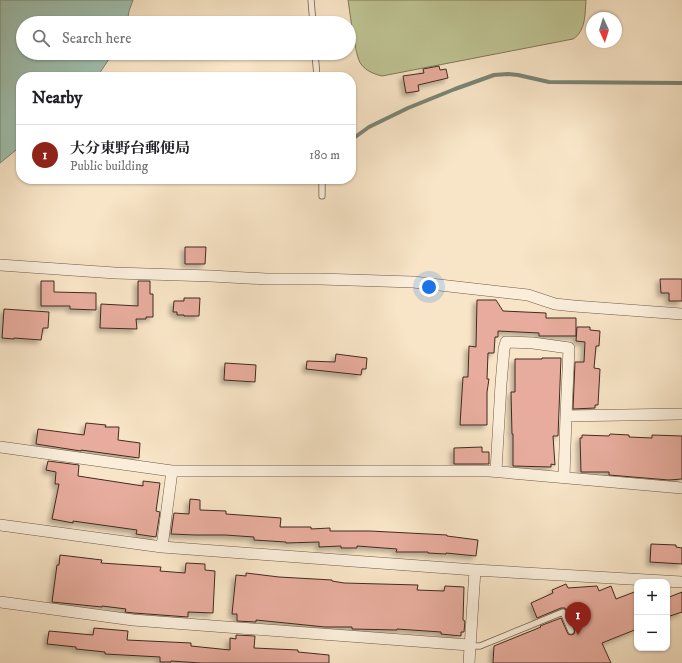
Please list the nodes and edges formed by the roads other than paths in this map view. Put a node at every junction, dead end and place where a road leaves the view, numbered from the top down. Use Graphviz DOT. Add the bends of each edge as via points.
graph roads {
  1 [pos="311,0"];
  2 [pos="312,16"];
  3 [pos="316,60"];
  4 [pos="317,72"];
  5 [pos="322,184"];
  6 [pos="322,196"];
  7 [pos="0,266"];
  8 [pos="682,314"];
  9 [pos="682,414"];
  10 [pos="566,416"];
  11 [pos="0,447"];
  12 [pos="172,471"];
  13 [pos="496,472"];
  14 [pos="564,477"];
  15 [pos="682,488"];
  16 [pos="0,525"];
  17 [pos="162,547"];
  18 [pos="476,570"];
  19 [pos="682,582"];
  20 [pos="0,602"];
  21 [pos="571,631"];
  22 [pos="469,646"];
  23 [pos="468,663"];
  1 -- 2 [label="lane"];
  3 -- 4 [label="lane"];
  5 -- 6 [label="lane"];
  7 -- 8 [label="street" via="266,279 413,282 528,295 555,304"];
  9 -- 10 [label="street"];
  10 -- 13 [label="street" via="569,348 533,342 506,342"];
  10 -- 14 [label="street"];
  11 -- 12 [label="street"];
  12 -- 13 [label="street"];
  12 -- 17 [label="street"];
  13 -- 14 [label="street"];
  14 -- 15 [label="street"];
  16 -- 17 [label="street"];
  17 -- 18 [label="street"];
  18 -- 19 [label="street"];
  18 -- 22 [label="street"];
  20 -- 22 [label="street" via="133,620"];
  21 -- 22 [label="lane" via="563,612 480,646"];
  22 -- 23 [label="street"];
}
